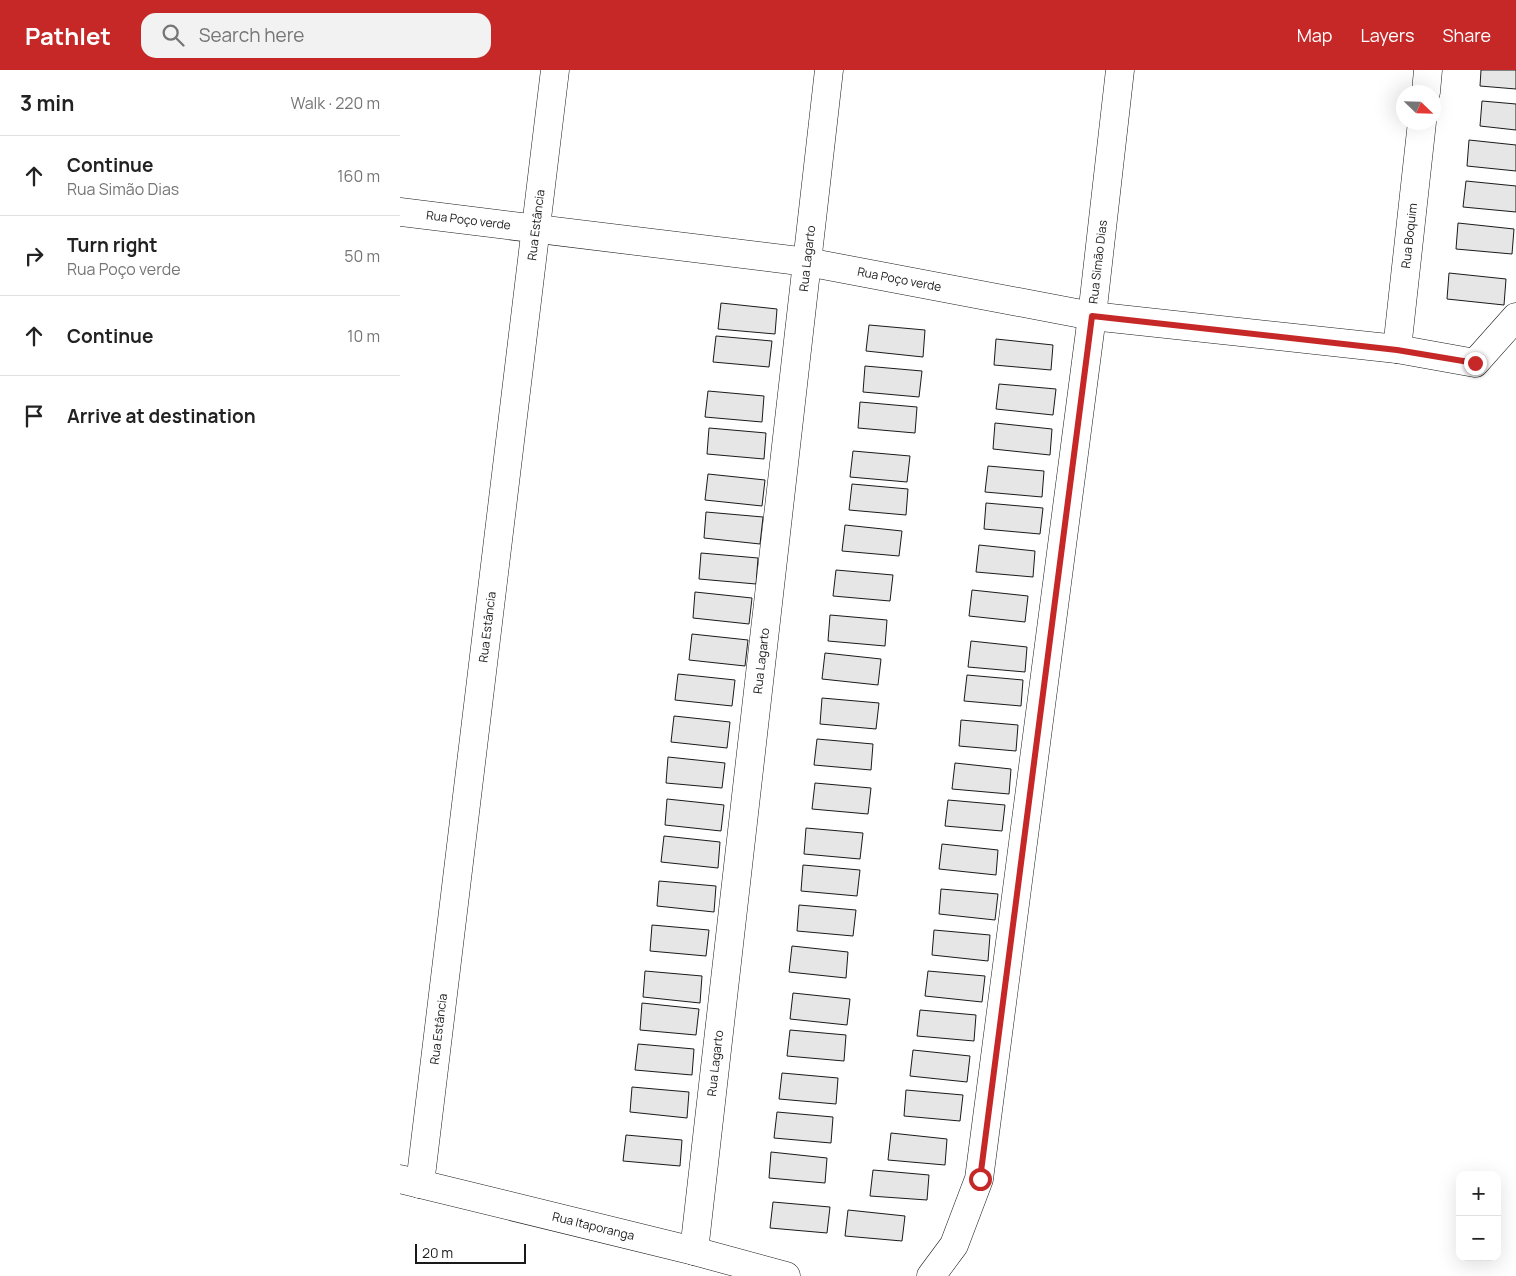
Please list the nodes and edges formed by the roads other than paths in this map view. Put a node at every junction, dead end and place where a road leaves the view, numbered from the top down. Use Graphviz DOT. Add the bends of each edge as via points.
graph roads {
  1 [pos="555,70"];
  2 [pos="829,70"];
  3 [pos="1120,70"];
  4 [pos="1428,70"];
  5 [pos="1427,85"];
  6 [pos="1421,130"];
  7 [pos="400,212"];
  8 [pos="536,229"];
  9 [pos="807,262"];
  10 [pos="1092,316"];
  11 [pos="1516,317"];
  12 [pos="1397,350"];
  13 [pos="410,1182"];
  14 [pos="694,1251"];
  15 [pos="786,1276"];
  16 [pos="931,1276"];
  1 -- 8 [label="street, Rua Estância"];
  2 -- 9 [label="street, Rua Lagarto"];
  3 -- 10 [label="street, Rua Simão Dias"];
  4 -- 5 [label="street"];
  6 -- 12 [label="street, Rua Boquim"];
  7 -- 8 [label="street, Rua Poço verde"];
  8 -- 9 [label="street, Rua Poço verde"];
  8 -- 13 [label="street, Rua Estância"];
  9 -- 10 [label="street, Rua Poço verde"];
  9 -- 14 [label="street, Rua Lagarto"];
  10 -- 12 [label="street, Rua Poço verde"];
  10 -- 16 [label="street, Rua Simão Dias" via="980,1179 954,1245"];
  11 -- 12 [label="street, Rua Poço verde" via="1475,363"];
  13 -- 14 [label="street, Rua Itaporanga"];
  14 -- 15 [label="street, Rua Itaporanga"];
}
